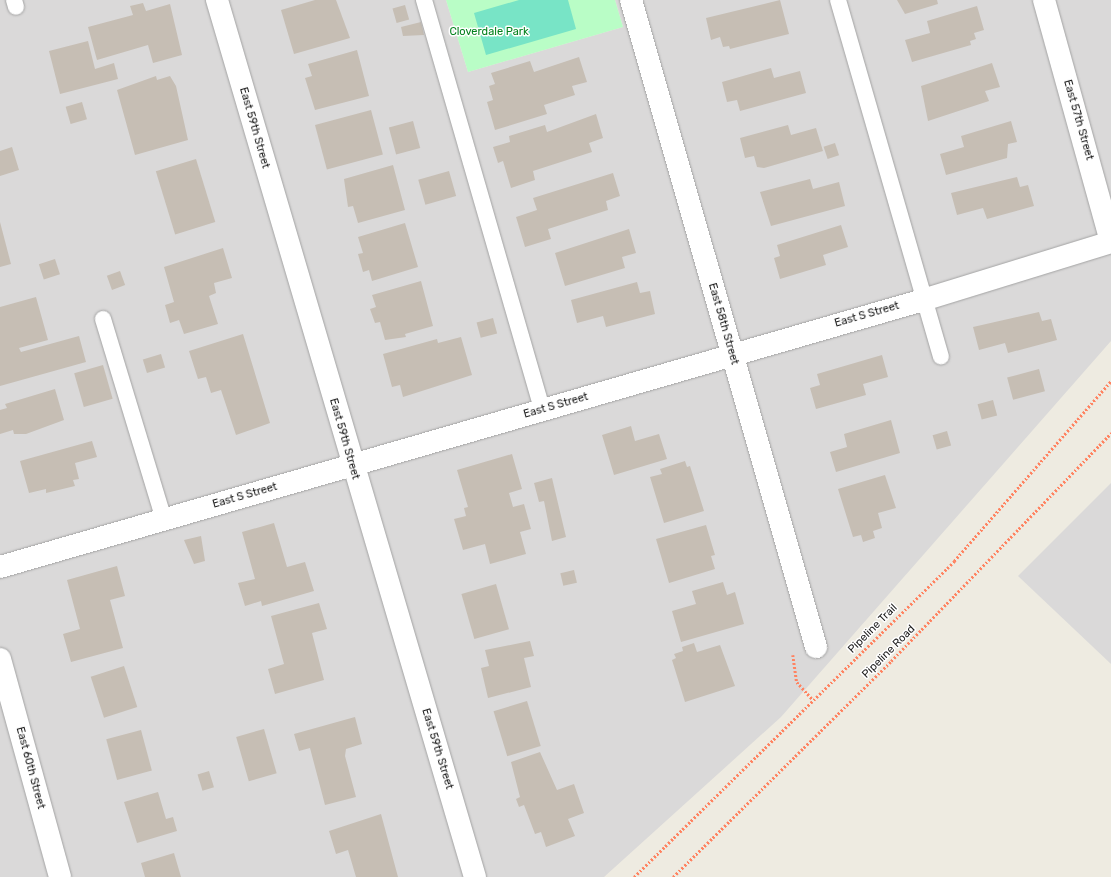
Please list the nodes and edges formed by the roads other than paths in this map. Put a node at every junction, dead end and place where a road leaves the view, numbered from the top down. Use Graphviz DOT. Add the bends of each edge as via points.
graph roads {
  1 [pos="217,0"];
  2 [pos="424,0"];
  3 [pos="631,0"];
  4 [pos="838,0"];
  5 [pos="1044,0"];
  6 [pos="1111,242"];
  7 [pos="923,300"];
  8 [pos="103,318"];
  9 [pos="731,353"];
  10 [pos="941,356"];
  11 [pos="542,410"];
  12 [pos="352,465"];
  13 [pos="164,520"];
  14 [pos="0,567"];
  15 [pos="816,647"];
  16 [pos="0,659"];
  17 [pos="60,877"];
  18 [pos="475,877"];
  1 -- 12 [label="street, East 59th Street"];
  2 -- 11 [label="lane"];
  3 -- 9 [label="street, East 58th Street"];
  4 -- 7 [label="lane"];
  5 -- 6 [label="street, East 57th Street"];
  6 -- 7 [label="street, East S Street"];
  7 -- 9 [label="street, East S Street"];
  7 -- 10 [label="lane"];
  8 -- 13 [label="lane"];
  9 -- 11 [label="street, East S Street"];
  9 -- 15 [label="street, East 58th Street"];
  11 -- 12 [label="street, East S Street"];
  12 -- 13 [label="street, East S Street"];
  12 -- 18 [label="street, East 59th Street"];
  13 -- 14 [label="street, East S Street"];
  16 -- 17 [label="street, East 60th Street"];
}
